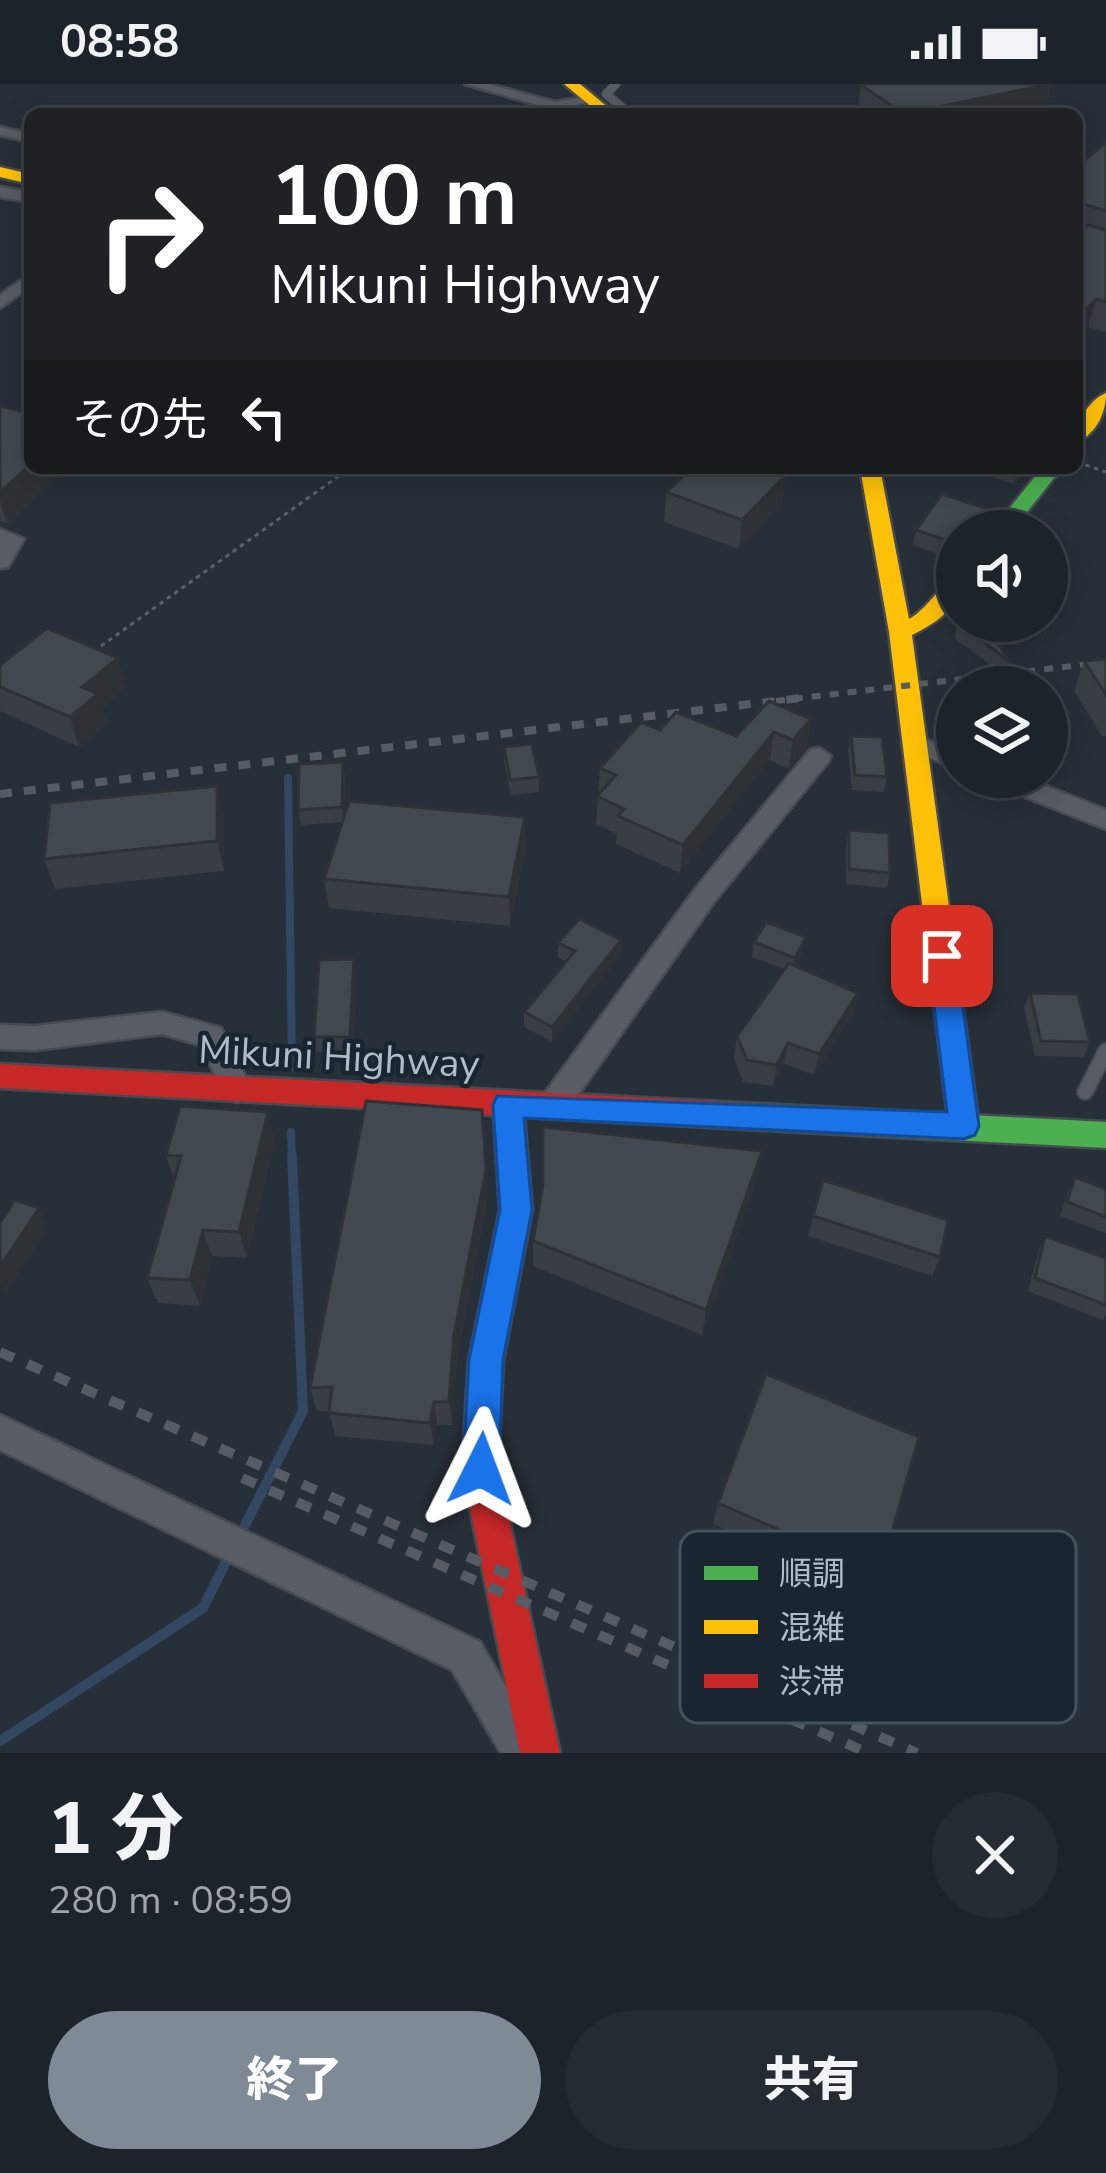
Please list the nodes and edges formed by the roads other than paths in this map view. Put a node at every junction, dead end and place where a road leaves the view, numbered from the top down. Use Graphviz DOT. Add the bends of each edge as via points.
graph roads {
  1 [pos="472,84"];
  2 [pos="616,84"];
  3 [pos="590,99"];
  4 [pos="623,108"];
  5 [pos="24,284"];
  6 [pos="0,303"];
  7 [pos="1106,399"];
  8 [pos="1083,428"];
  9 [pos="871,474"];
  10 [pos="1047,474"];
  11 [pos="1017,510"];
  12 [pos="0,536"];
  13 [pos="0,562"];
  14 [pos="936,611"];
  15 [pos="900,632"];
  16 [pos="914,743"];
  17 [pos="936,752"];
  18 [pos="818,756"];
  19 [pos="1051,798"];
  20 [pos="1106,820"];
  21 [pos="0,1037"];
  22 [pos="1106,1051"];
  23 [pos="0,1076"];
  24 [pos="237,1090"];
  25 [pos="1085,1092"];
  26 [pos="508,1105"];
  27 [pos="553,1106"];
  28 [pos="964,1126"];
  29 [pos="1106,1135"];
  30 [pos="0,1432"];
  31 [pos="524,1753"];
  32 [pos="540,1753"];
  1 -- 3 [label="street" via="555,106"];
  2 -- 4 [label="lane" via="606,94"];
  5 -- 6 [label="street"];
  7 -- 8 [label="main road"];
  9 -- 15 [label="main road"];
  10 -- 11 [label="main road"];
  12 -- 13 [label="street" via="14,539"];
  14 -- 15 [label="main road"];
  15 -- 16 [label="main road"];
  16 -- 17 [label="street"];
  16 -- 28 [label="main road"];
  18 -- 27 [label="street" via="705,895"];
  19 -- 20 [label="street"];
  21 -- 24 [label="street" via="162,1023 211,1036"];
  22 -- 25 [label="lane"];
  23 -- 24 [label="main road, Mikuni Highway"];
  24 -- 26 [label="main road, Mikuni Highway"];
  26 -- 27 [label="main road, Mikuni Highway"];
  26 -- 32 [label="main road" via="516,1210 486,1360 481,1469"];
  27 -- 28 [label="main road, Mikuni Highway"];
  28 -- 29 [label="main road, Mikuni Highway"];
  30 -- 31 [label="street" via="466,1657"];
}
